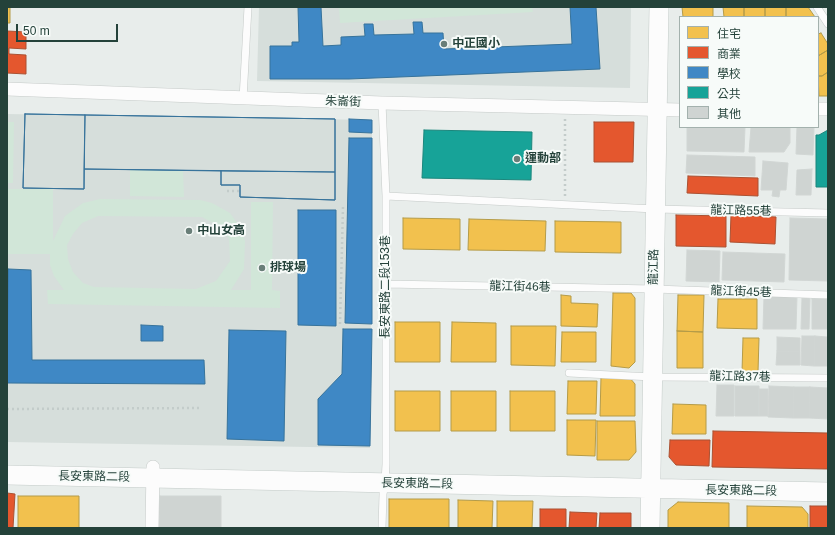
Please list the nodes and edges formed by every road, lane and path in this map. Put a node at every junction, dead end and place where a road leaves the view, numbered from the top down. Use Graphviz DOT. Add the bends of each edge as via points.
graph roads {
  1 [pos="248,7"];
  2 [pos="659,7"];
  3 [pos="817,7"];
  4 [pos="828,24"];
  5 [pos="7,89"];
  6 [pos="243,99"];
  7 [pos="382,103"];
  8 [pos="565,108"];
  9 [pos="657,110"];
  10 [pos="679,110"];
  11 [pos="227,191"];
  12 [pos="240,191"];
  13 [pos="386,196"];
  14 [pos="565,205"];
  15 [pos="343,207"];
  16 [pos="655,209"];
  17 [pos="828,213"];
  18 [pos="386,284"];
  19 [pos="654,289"];
  20 [pos="828,295"];
  21 [pos="340,324"];
  22 [pos="569,373"];
  23 [pos="653,376"];
  24 [pos="828,378"];
  25 [pos="202,408"];
  26 [pos="7,409"];
  27 [pos="7,464"];
  28 [pos="153,473"];
  29 [pos="7,475"];
  30 [pos="385,477"];
  31 [pos="828,481"];
  32 [pos="651,483"];
  33 [pos="828,492"];
  34 [pos="152,528"];
  35 [pos="382,528"];
  36 [pos="650,528"];
  1 -- 6 [label="lane"];
  2 -- 9 [label="street, 龍江路"];
  3 -- 4 [label="lane"];
  5 -- 6 [label="street, 朱崙街"];
  6 -- 7 [label="street, 朱崙街"];
  7 -- 8 [label="street, 朱崙街"];
  7 -- 13 [label="lane, 長安東路二段153巷"];
  8 -- 9 [label="street, 朱崙街"];
  8 -- 14 [label="path"];
  9 -- 10 [label="street, 朱崙街"];
  9 -- 16 [label="street, 龍江路"];
  11 -- 12 [label="path"];
  13 -- 14 [label="lane, 龍江路55巷"];
  13 -- 18 [label="lane, 長安東路二段153巷"];
  14 -- 16 [label="lane, 龍江路55巷"];
  15 -- 21 [label="path"];
  16 -- 17 [label="lane, 龍江路55巷"];
  16 -- 19 [label="street, 龍江路"];
  18 -- 19 [label="lane, 龍江街46巷"];
  18 -- 30 [label="lane, 長安東路二段153巷"];
  19 -- 20 [label="lane, 龍江街45巷"];
  19 -- 23 [label="street, 龍江路"];
  22 -- 23 [label="lane, 龍江路37巷"];
  23 -- 24 [label="lane, 龍江路37巷"];
  23 -- 32 [label="street, 龍江路"];
  25 -- 26 [label="path"];
  27 -- 28 [label="street, 長安東路二段"];
  28 -- 29 [label="street, 長安東路二段"];
  28 -- 30 [label="street, 長安東路二段"];
  28 -- 34 [label="street"];
  30 -- 32 [label="street, 長安東路二段"];
  30 -- 35 [label="lane, 長安東路二段153巷"];
  31 -- 32 [label="street, 長安東路二段"];
  32 -- 33 [label="street, 長安東路二段"];
  32 -- 36 [label="street, 龍江路"];
}
